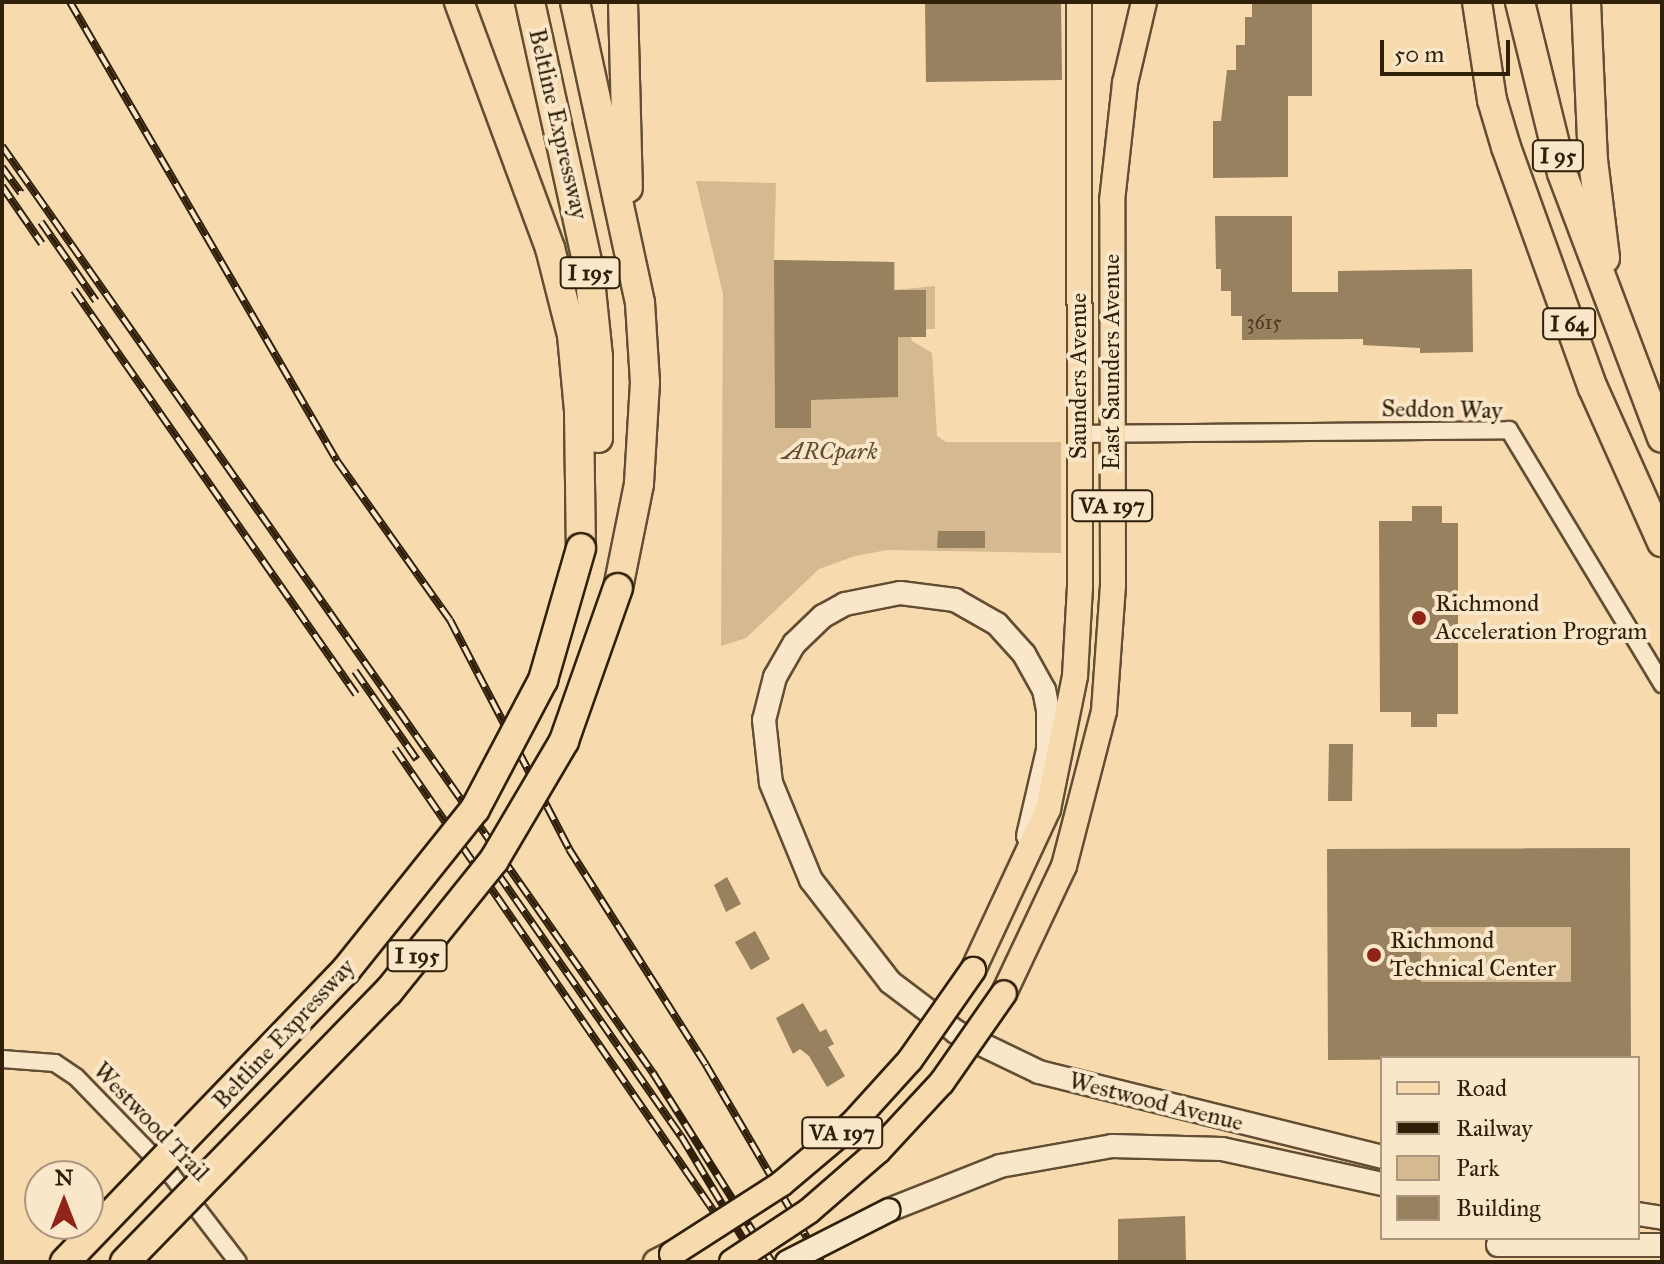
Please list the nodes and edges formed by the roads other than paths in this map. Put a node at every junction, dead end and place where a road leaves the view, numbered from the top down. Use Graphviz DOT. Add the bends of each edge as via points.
graph roads {
  1 [pos="459,2"];
  2 [pos="530,2"];
  3 [pos="575,2"];
  4 [pos="623,2"];
  5 [pos="1079,2"];
  6 [pos="1144,2"];
  7 [pos="1458,2"];
  8 [pos="1477,2"];
  9 [pos="1520,2"];
  10 [pos="1586,2"];
  11 [pos="1492,100"];
  12 [pos="626,221"];
  13 [pos="1611,307"];
  14 [pos="1080,434"];
  15 [pos="1112,434"];
  16 [pos="1662,438"];
  17 [pos="1662,542"];
  18 [pos="581,548"];
  19 [pos="1662,684"];
  20 [pos="1016,886"];
  21 [pos="2,1059"];
  22 [pos="1380,1157"];
  23 [pos="1380,1184"];
  24 [pos="1640,1214"];
  25 [pos="1662,1218"];
  26 [pos="1640,1239"];
  27 [pos="1662,1243"];
  28 [pos="1499,1248"];
  29 [pos="664,1258"];
  30 [pos="65,1262"];
  31 [pos="125,1262"];
  32 [pos="238,1262"];
  33 [pos="732,1262"];
  34 [pos="787,1262"];
  1 -- 18 [label="highway" via="550,248 572,335"];
  2 -- 18 [label="highway, Beltline Expressway / I 195" via="589,270 598,357 598,450"];
  3 -- 12 [label="highway, Beltline Expressway / I 195"];
  4 -- 12 [label="highway" via="630,138"];
  5 -- 14 [label="main road, Saunders Avenue / VA 197"];
  6 -- 15 [label="main road, East Saunders Avenue / VA 197" via="1125,83 1113,182"];
  7 -- 11 [label="highway, I 64"];
  8 -- 11 [label="highway"];
  9 -- 13 [label="highway, I 95" via="1562,173"];
  10 -- 13 [label="highway, I 64" via="1593,160"];
  11 -- 17 [label="highway, I 64" via="1558,297"];
  12 -- 31 [label="highway, Beltline Expressway / I 195, bridge" via="640,303 645,382 639,484 618,588 564,741 494,860 388,992"];
  13 -- 16 [label="highway, I 64"];
  14 -- 15 [label="street, Seddon Way"];
  14 -- 20 [label="main road, Saunders Avenue / VA 197" via="1080,587 1071,714 1052,794"];
  15 -- 19 [label="street, Seddon Way" via="1509,430"];
  15 -- 33 [label="main road, East Saunders Avenue / VA 197, bridge" via="1111,650 1098,744 1064,866 1004,993 942,1082 878,1151 809,1211"];
  18 -- 30 [label="highway, Beltline Expressway / I 195, bridge" via="543,680 475,809 346,970"];
  20 -- 22 [label="main road, Westwood Avenue" via="1049,734 1044,690 1024,654 979,611 927,593 870,596 823,616 794,644 775,677 764,720 765,761 786,828 811,880 890,982 956,1032 1039,1072"];
  20 -- 29 [label="main road, Saunders Avenue / VA 197, bridge" via="973,970 910,1060 844,1131 781,1184"];
  21 -- 32 [label="street, Westwood Trail" via="55,1063 76,1077 172,1176"];
  23 -- 34 [label="main road, Westwood Avenue, bridge" via="1222,1149 1112,1146 1000,1166 889,1210"];
  24 -- 25 [label="main road"];
  26 -- 27 [label="main road"];
  27 -- 28 [label="main road"];
}
